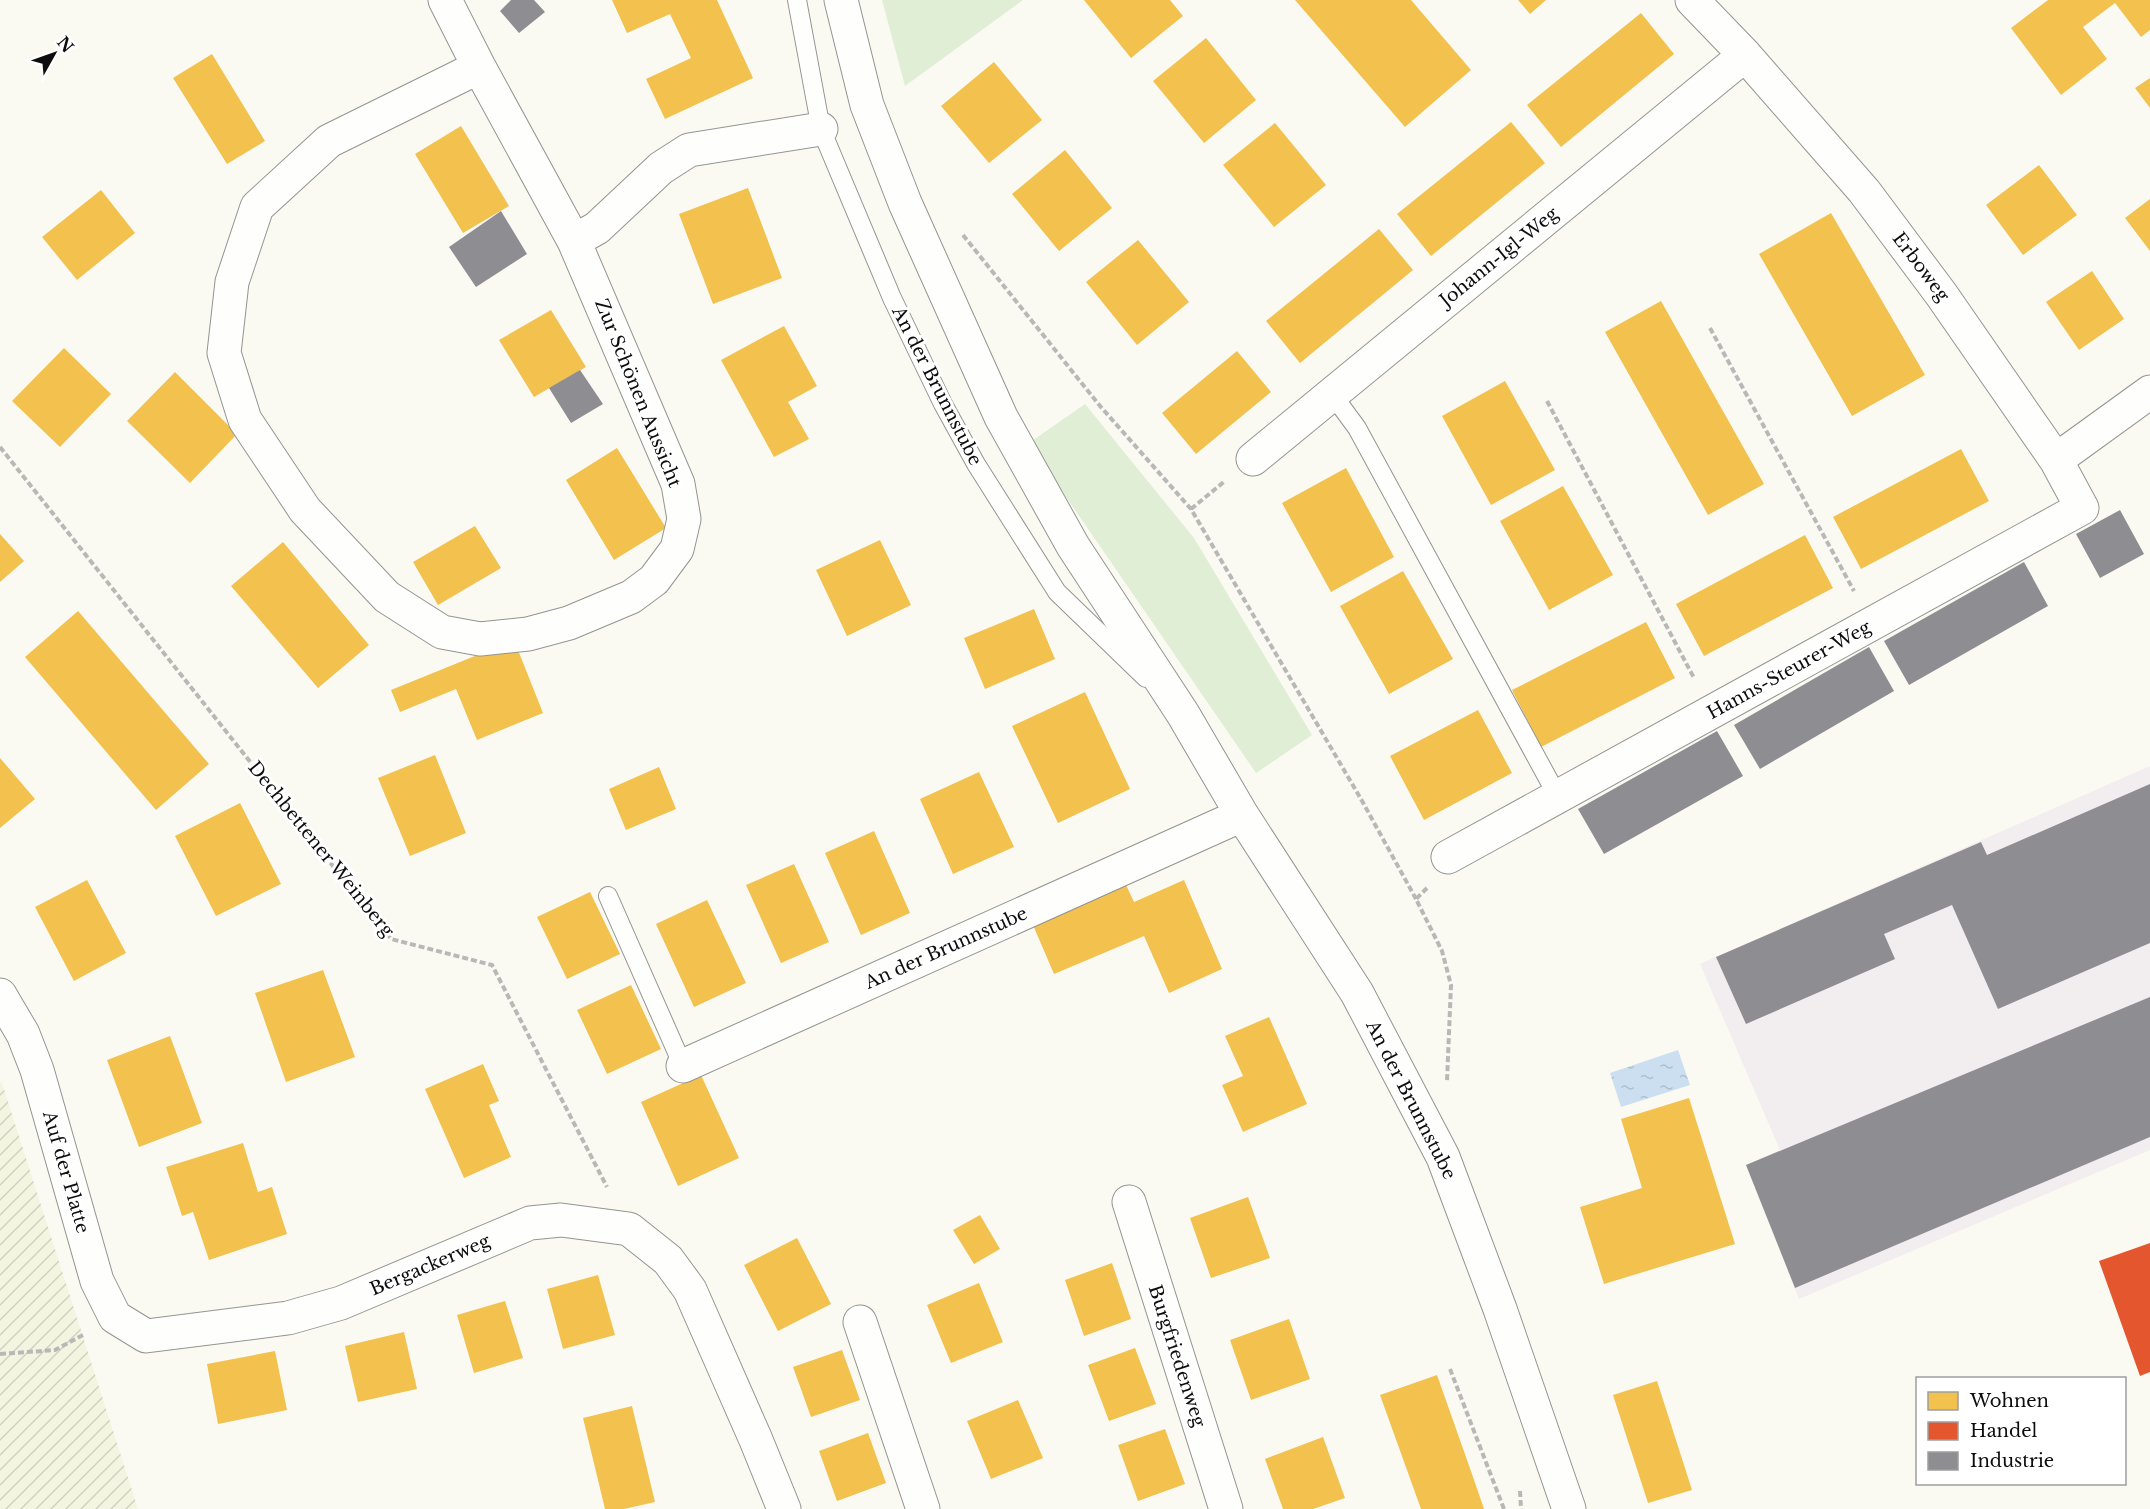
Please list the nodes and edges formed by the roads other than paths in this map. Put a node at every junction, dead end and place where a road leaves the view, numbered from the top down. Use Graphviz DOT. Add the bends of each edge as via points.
graph roads {
  1 [pos="445,0"];
  2 [pos="797,0"];
  3 [pos="841,0"];
  4 [pos="1692,0"];
  5 [pos="1745,55"];
  6 [pos="479,67"];
  7 [pos="821,129"];
  8 [pos="574,241"];
  9 [pos="2150,392"];
  10 [pos="1332,394"];
  11 [pos="1253,459"];
  12 [pos="2056,460"];
  13 [pos="1183,714"];
  14 [pos="1558,797"];
  15 [pos="1242,815"];
  16 [pos="1448,857"];
  17 [pos="608,896"];
  18 [pos="0,995"];
  19 [pos="684,1066"];
  20 [pos="1129,1202"];
  21 [pos="860,1322"];
  22 [pos="146,1336"];
  23 [pos="784,1509"];
  24 [pos="922,1509"];
  25 [pos="1226,1509"];
  26 [pos="1569,1509"];
  1 -- 6 [label="street, Zur Schönen Aussicht"];
  2 -- 7 [label="lane, An der Brunnstube"];
  3 -- 13 [label="street, An der Brunnstube" via="867,105 905,203 1001,417 1073,546"];
  4 -- 5 [label="street, Erboweg"];
  5 -- 10 [label="street, Johann-Igl-Weg"];
  5 -- 12 [label="street, Erboweg" via="1864,191"];
  6 -- 8 [label="street, Zur Schönen Aussicht"];
  6 -- 8 [label="street, Zur Schönen Aussicht" via="329,141 257,207 232,282 224,353 245,420 305,510 387,597 441,632 480,639 528,634 569,623 631,597 654,580 677,549 684,519 678,484"];
  7 -- 8 [label="street" via="689,150 661,168 597,228"];
  7 -- 13 [label="lane, An der Brunnstube" via="892,298 976,464 1057,592"];
  9 -- 12 [label="street"];
  10 -- 11 [label="street, Johann-Igl-Weg"];
  10 -- 14 [label="lane" via="1357,428"];
  12 -- 14 [label="street, Hanns-Steurer-Weg" via="2082,508"];
  13 -- 15 [label="street, An der Brunnstube"];
  14 -- 16 [label="street, Hanns-Steurer-Weg"];
  15 -- 19 [label="street, An der Brunnstube"];
  15 -- 26 [label="street, An der Brunnstube" via="1357,993 1443,1157"];
  17 -- 19 [label="lane"];
  18 -- 22 [label="street, Auf der Platte" via="23,1034 37,1070 97,1281 115,1317"];
  20 -- 25 [label="street, Burgfriedenweg"];
  21 -- 24 [label="street"];
  22 -- 23 [label="street, Bergackerweg" via="288,1318 341,1303 530,1222 561,1220 629,1229 668,1260 690,1290"];
}
